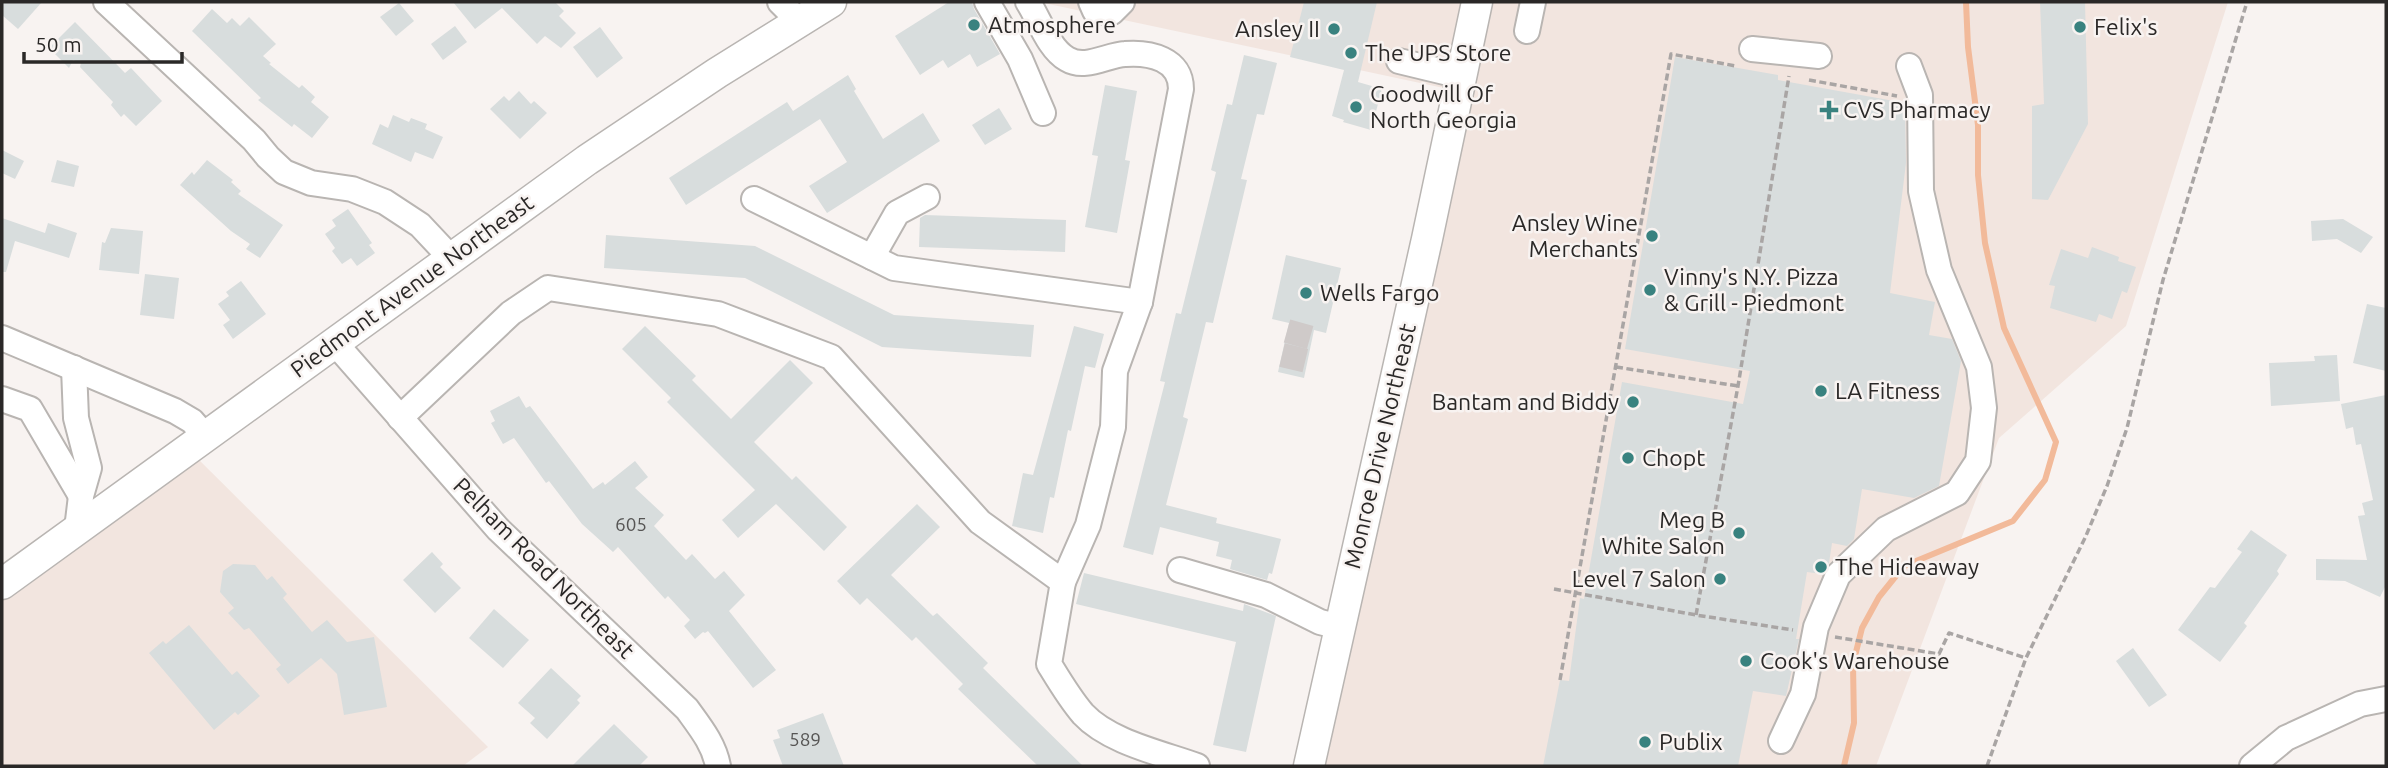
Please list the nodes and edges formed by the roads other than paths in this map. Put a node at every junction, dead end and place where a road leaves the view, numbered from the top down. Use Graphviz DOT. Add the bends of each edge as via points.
graph roads {
  1 [pos="106,2"];
  2 [pos="831,2"];
  3 [pos="987,2"];
  4 [pos="1028,2"];
  5 [pos="1091,2"];
  6 [pos="1122,2"];
  7 [pos="1477,2"];
  8 [pos="1533,2"];
  9 [pos="790,12"];
  10 [pos="1527,31"];
  11 [pos="1819,56"];
  12 [pos="1748,58"];
  13 [pos="1399,61"];
  14 [pos="1909,66"];
  15 [pos="1461,76"];
  16 [pos="1043,113"];
  17 [pos="927,197"];
  18 [pos="754,199"];
  19 [pos="872,257"];
  20 [pos="451,258"];
  21 [pos="1140,302"];
  22 [pos="2,338"];
  23 [pos="334,342"];
  24 [pos="74,368"];
  25 [pos="2,399"];
  26 [pos="400,418"];
  27 [pos="205,436"];
  28 [pos="81,496"];
  29 [pos="77,529"];
  30 [pos="1180,570"];
  31 [pos="1063,582"];
  32 [pos="2,584"];
  33 [pos="1340,627"];
  34 [pos="2386,699"];
  35 [pos="1781,741"];
  36 [pos="718,766"];
  37 [pos="1197,766"];
  38 [pos="1309,766"];
  39 [pos="2252,766"];
  1 -- 20 [label="street" via="285,172 385,202 420,225"];
  2 -- 9 [label="main road, Piedmont Avenue Northeast"];
  3 -- 16 [label="street" via="1020,59"];
  4 -- 21 [label="street" via="1068,60 1150,56 1165,60 1181,77"];
  5 -- 6 [label="street" via="1095,11 1112,12"];
  7 -- 15 [label="main road, Monroe Drive Northeast"];
  8 -- 10 [label="street"];
  9 -- 20 [label="main road, Piedmont Avenue Northeast"];
  11 -- 12 [label="street"];
  13 -- 15 [label="street"];
  14 -- 35 [label="street" via="1920,95 1921,191 1939,270 1979,367 1984,408 1978,461 1956,493 1886,530 1838,575 1803,694"];
  15 -- 33 [label="main road, Monroe Drive Northeast"];
  17 -- 19 [label="street" via="897,214"];
  18 -- 19 [label="street"];
  19 -- 21 [label="street" via="894,268"];
  20 -- 23 [label="main road, Piedmont Avenue Northeast"];
  21 -- 31 [label="street" via="1115,371 1113,427 1088,525"];
  22 -- 24 [label="street"];
  23 -- 26 [label="street, Pelham Road Northeast"];
  23 -- 27 [label="main road, Piedmont Avenue Northeast"];
  24 -- 27 [label="street" via="175,411"];
  24 -- 28 [label="street" via="75,418 89,468"];
  25 -- 28 [label="street" via="30,409"];
  26 -- 31 [label="street" via="511,313 548,288 718,314 831,357 863,408 980,522"];
  26 -- 36 [label="street, Pelham Road Northeast" via="498,529 687,709 704,731"];
  27 -- 29 [label="main road, Piedmont Avenue Northeast"];
  28 -- 29 [label="street"];
  29 -- 32 [label="main road, Piedmont Avenue Northeast"];
  30 -- 33 [label="street" via="1266,594 1320,622"];
  31 -- 37 [label="street" via="1049,664 1069,696 1106,733"];
  33 -- 38 [label="main road, Monroe Drive Northeast"];
  34 -- 39 [label="street" via="2360,704 2286,737"];
}
